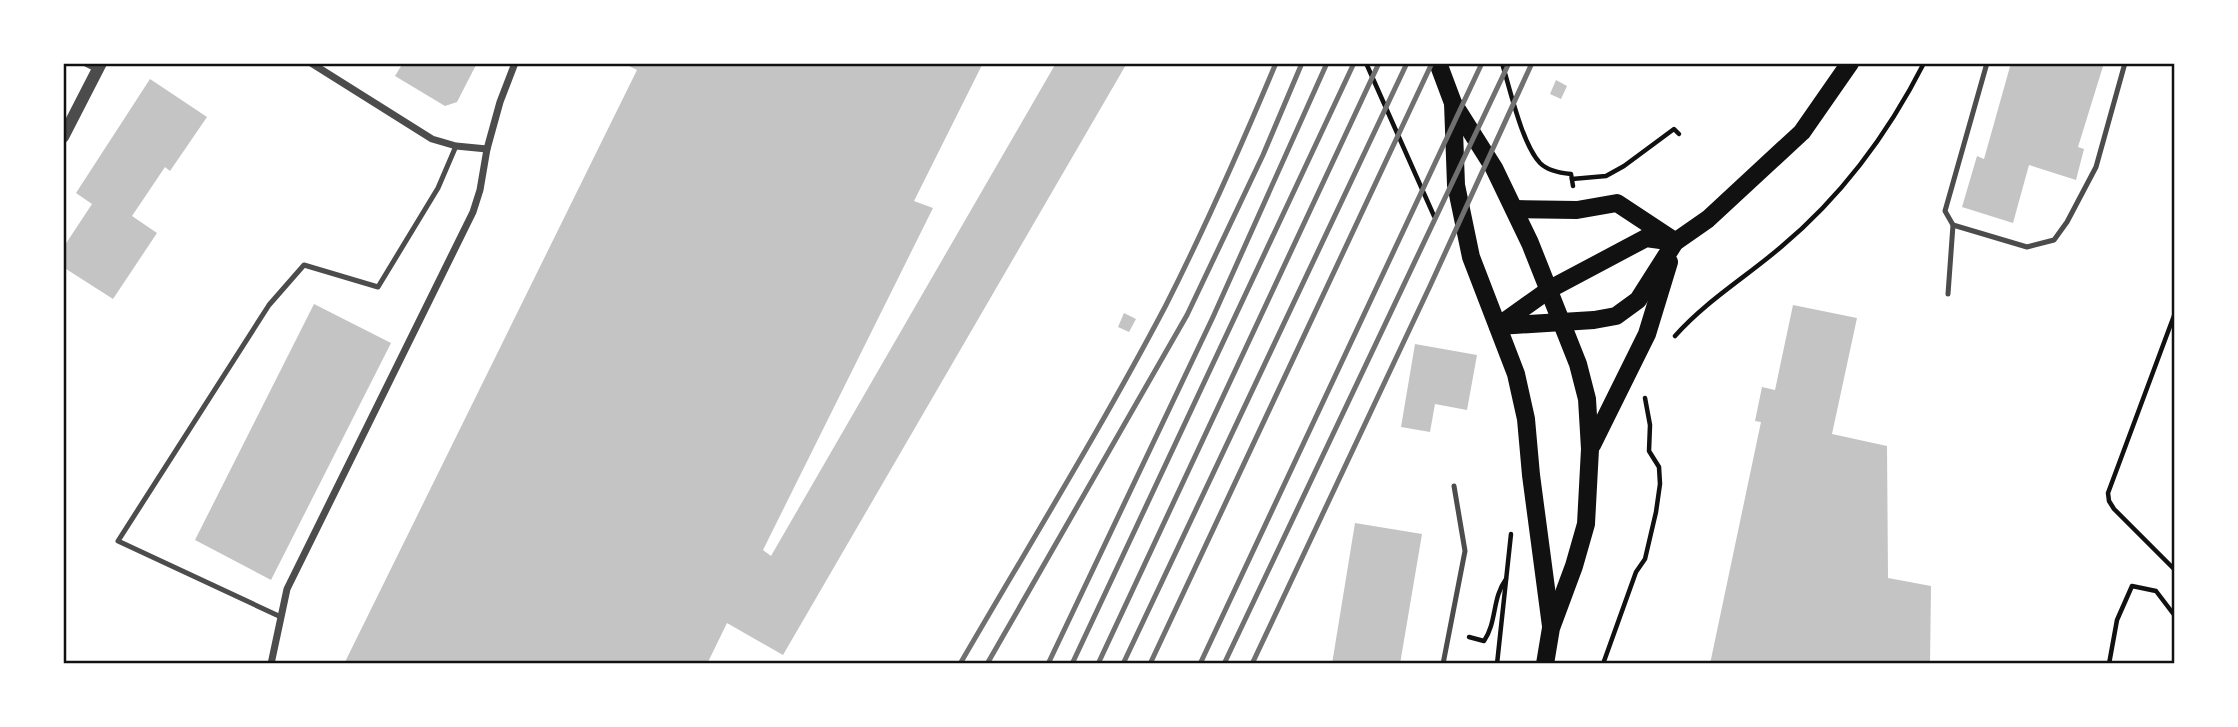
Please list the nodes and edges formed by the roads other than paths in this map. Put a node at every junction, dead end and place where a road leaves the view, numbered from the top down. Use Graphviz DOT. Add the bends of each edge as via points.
graph roads {
  1 [pos="311,63"];
  2 [pos="515,63"];
  3 [pos="1438,63"];
  4 [pos="1850,63"];
  5 [pos="1987,63"];
  6 [pos="2126,63"];
  7 [pos="95,65"];
  8 [pos="1453,103"];
  9 [pos="63,137"];
  10 [pos="456,146"];
  11 [pos="487,149"];
  12 [pos="1514,209"];
  13 [pos="1952,225"];
  14 [pos="1675,242"];
  15 [pos="1550,289"];
  16 [pos="1948,294"];
  17 [pos="1560,322"];
  18 [pos="1498,326"];
  19 [pos="1590,449"];
  20 [pos="1454,486"];
  21 [pos="281,617"];
  22 [pos="1551,628"];
  23 [pos="271,664"];
  24 [pos="1443,664"];
  25 [pos="1545,664"];
  1 -- 10 [label="street" via="432,139"];
  2 -- 11 [label="street"];
  3 -- 8 [label="main road"];
  4 -- 14 [label="main road" via="1802,132 1708,219"];
  5 -- 13 [label="lane" via="1945,211"];
  6 -- 13 [label="lane" via="2096,167 2054,240 2027,247"];
  7 -- 9 [label="street"];
  8 -- 12 [label="main road" via="1483,148"];
  8 -- 18 [label="main road" via="1456,185 1471,257"];
  10 -- 11 [label="street"];
  10 -- 21 [label="lane" via="438,188 378,287 304,264 269,305 118,541"];
  11 -- 21 [label="street" via="473,212 287,589"];
  12 -- 14 [label="main road" via="1577,210 1617,203"];
  12 -- 15 [label="main road"];
  13 -- 16 [label="lane"];
  14 -- 15 [label="main road" via="1646,238"];
  14 -- 17 [label="main road" via="1638,300 1616,316"];
  14 -- 19 [label="main road" via="1647,334"];
  15 -- 17 [label="main road"];
  15 -- 18 [label="main road"];
  17 -- 18 [label="main road"];
  17 -- 19 [label="main road" via="1584,387"];
  18 -- 22 [label="main road" via="1526,419"];
  19 -- 22 [label="main road" via="1586,524"];
  20 -- 24 [label="lane" via="1465,551"];
  21 -- 23 [label="street"];
  22 -- 25 [label="main road"];
}
